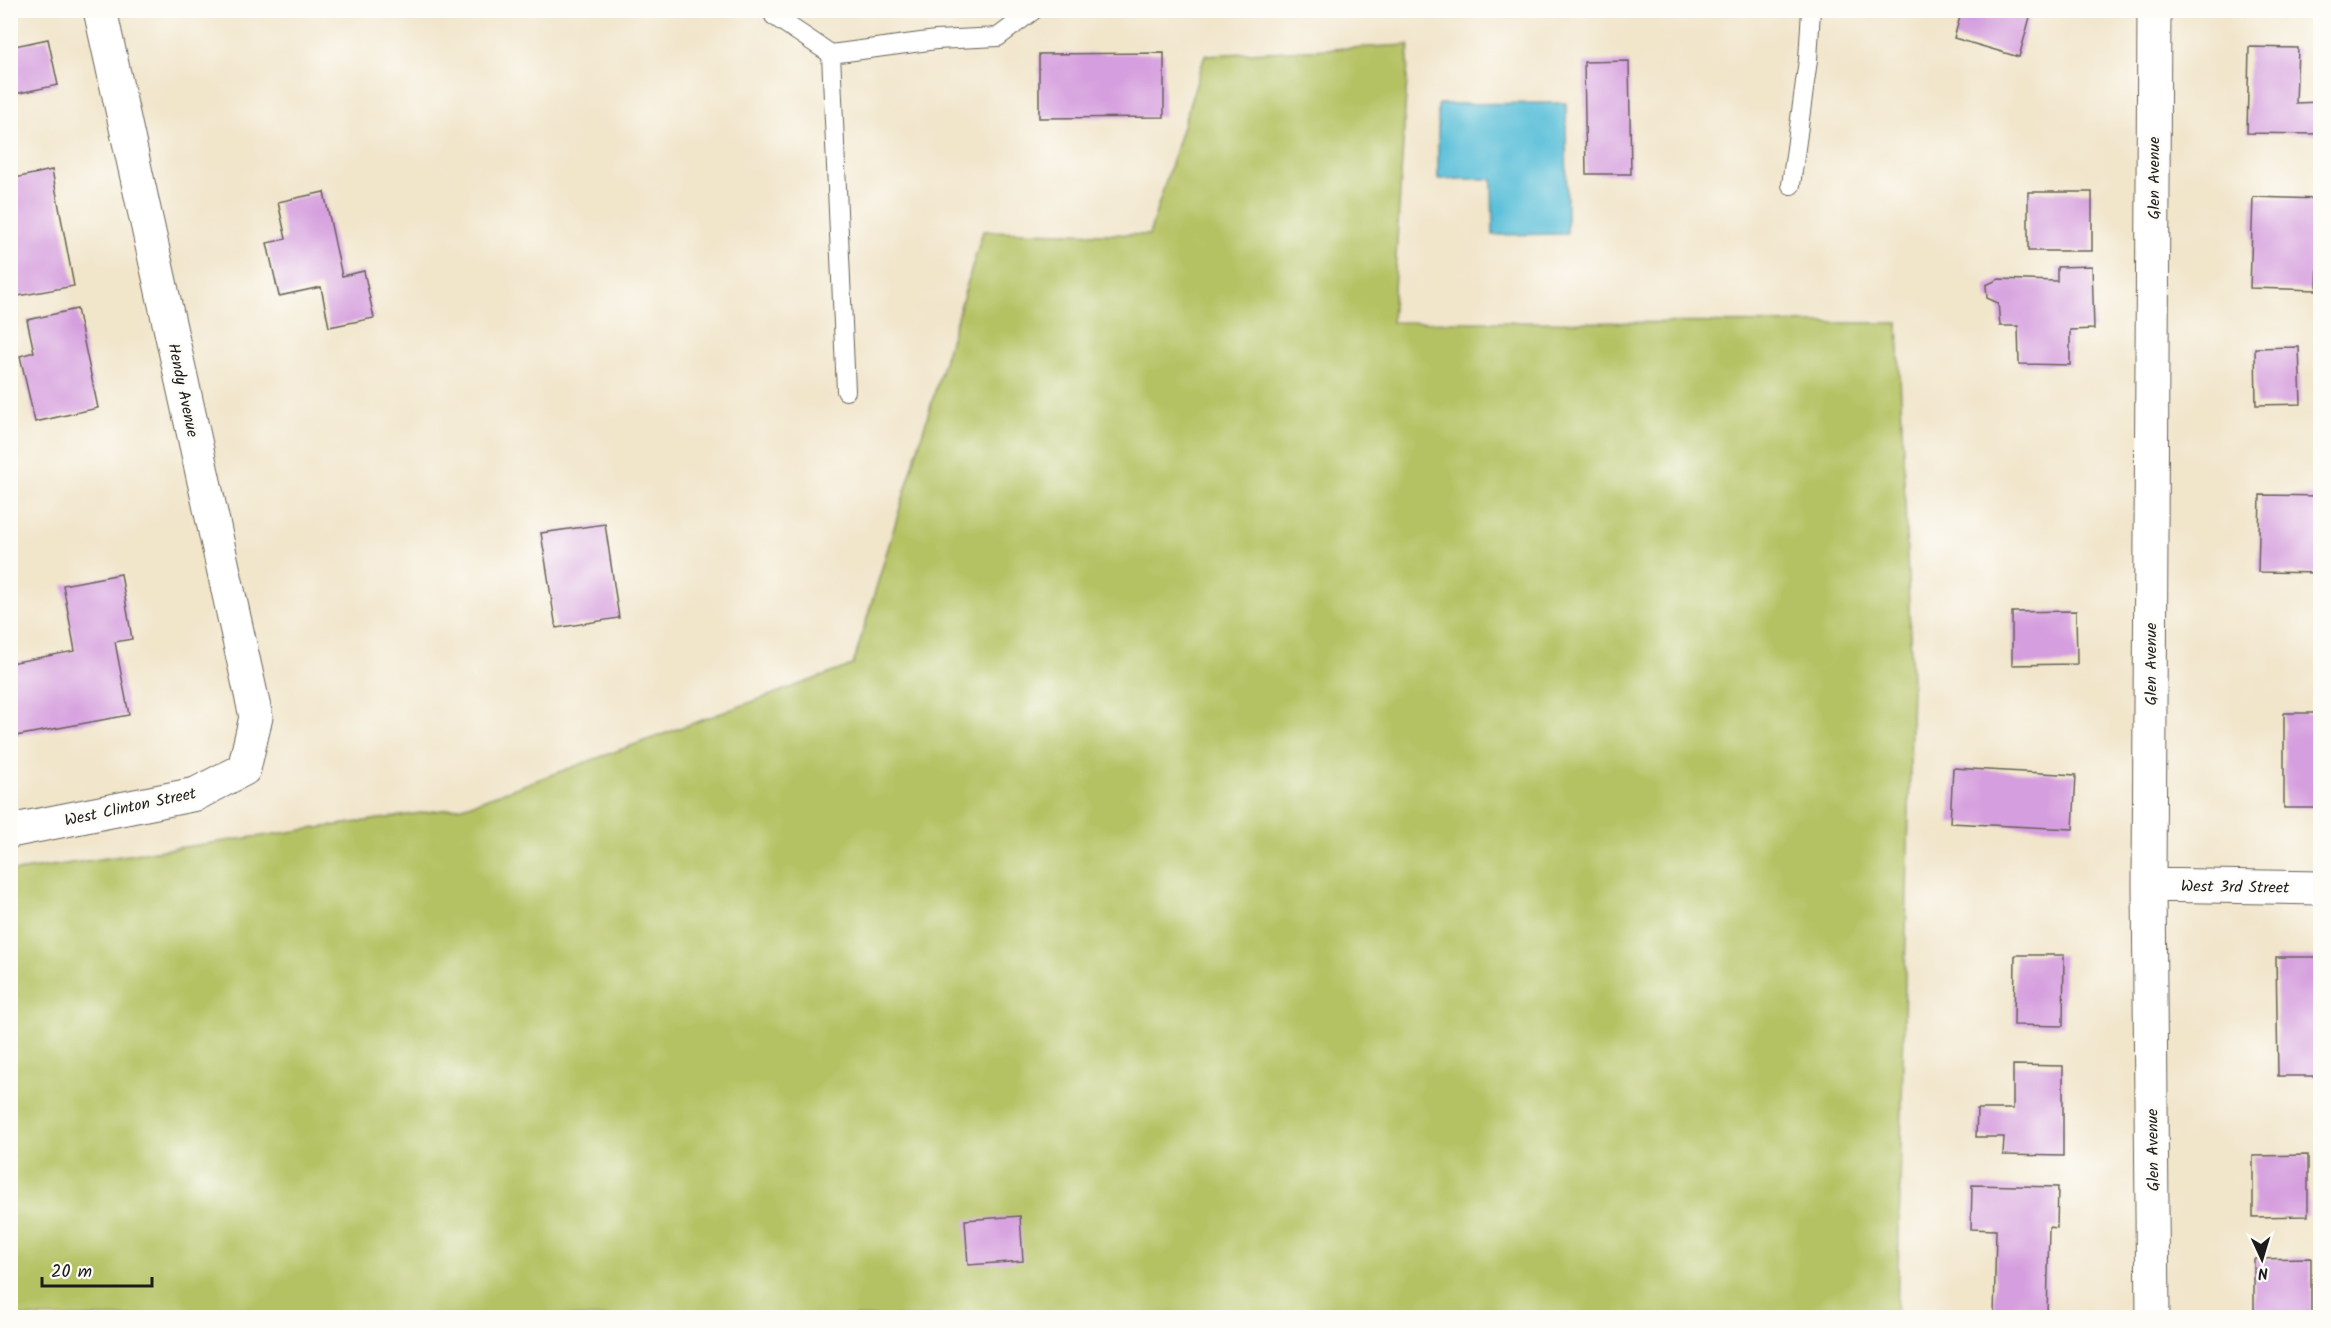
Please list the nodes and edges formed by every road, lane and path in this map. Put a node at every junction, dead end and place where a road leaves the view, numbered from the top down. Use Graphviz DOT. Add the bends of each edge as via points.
graph roads {
  1 [pos="100,10"];
  2 [pos="773,10"];
  3 [pos="1034,10"];
  4 [pos="1811,10"];
  5 [pos="2154,10"];
  6 [pos="831,54"];
  7 [pos="1791,185"];
  8 [pos="846,391"];
  9 [pos="244,769"];
  10 [pos="10,831"];
  11 [pos="2149,885"];
  12 [pos="2320,888"];
  13 [pos="2153,1317"];
  1 -- 9 [label="street, Hendy Avenue" via="256,717"];
  2 -- 6 [label="lane" via="774,16"];
  3 -- 6 [label="lane" via="998,37 936,40"];
  4 -- 7 [label="lane"];
  5 -- 11 [label="street, Glen Avenue"];
  6 -- 8 [label="lane"];
  9 -- 10 [label="street, West Clinton Street" via="196,794"];
  11 -- 12 [label="street, West 3rd Street"];
  11 -- 13 [label="street, Glen Avenue"];
}
